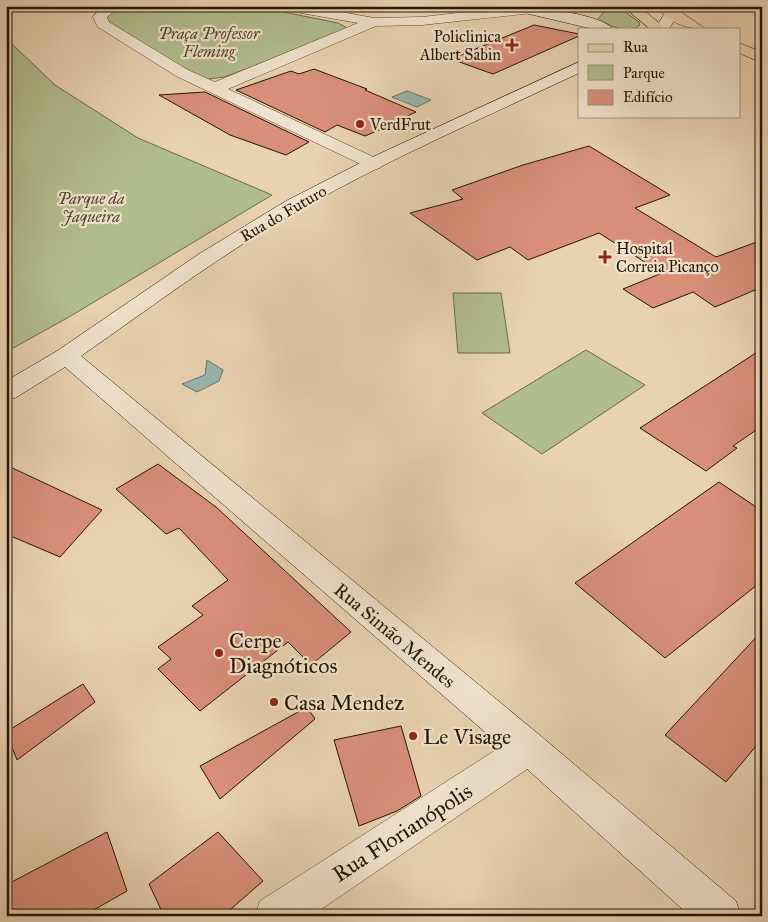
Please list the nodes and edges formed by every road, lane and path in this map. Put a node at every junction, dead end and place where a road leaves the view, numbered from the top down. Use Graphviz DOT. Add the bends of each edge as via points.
graph roads {
  1 [pos="114,6"];
  2 [pos="284,6"];
  3 [pos="560,6"];
  4 [pos="630,6"];
  5 [pos="530,10"];
  6 [pos="667,10"];
  7 [pos="374,22"];
  8 [pos="604,28"];
  9 [pos="659,28"];
  10 [pos="660,28"];
  11 [pos="697,28"];
  12 [pos="740,48"];
  13 [pos="762,58"];
  14 [pos="578,67"];
  15 [pos="215,88"];
  16 [pos="373,164"];
  17 [pos="66,356"];
  18 [pos="6,392"];
  19 [pos="529,748"];
  20 [pos="275,916"];
  21 [pos="722,916"];
  1 -- 15 [label="street" via="100,17 103,24 154,57"];
  2 -- 7 [label="street"];
  3 -- 5 [label="street"];
  4 -- 9 [label="main road"];
  5 -- 7 [label="street" via="422,22"];
  5 -- 8 [label="street"];
  6 -- 10 [label="street"];
  6 -- 11 [label="main road"];
  7 -- 15 [label="street"];
  12 -- 13 [label="main road"];
  14 -- 16 [label="street, Rua do Futuro"];
  15 -- 16 [label="street"];
  16 -- 17 [label="street, Rua do Futuro" via="293,205"];
  17 -- 18 [label="street, Rua do Futuro"];
  17 -- 19 [label="street, Rua Simão Mendes"];
  19 -- 20 [label="street, Rua Florianópolis"];
  19 -- 21 [label="street, Rua Simão Mendes"];
}
